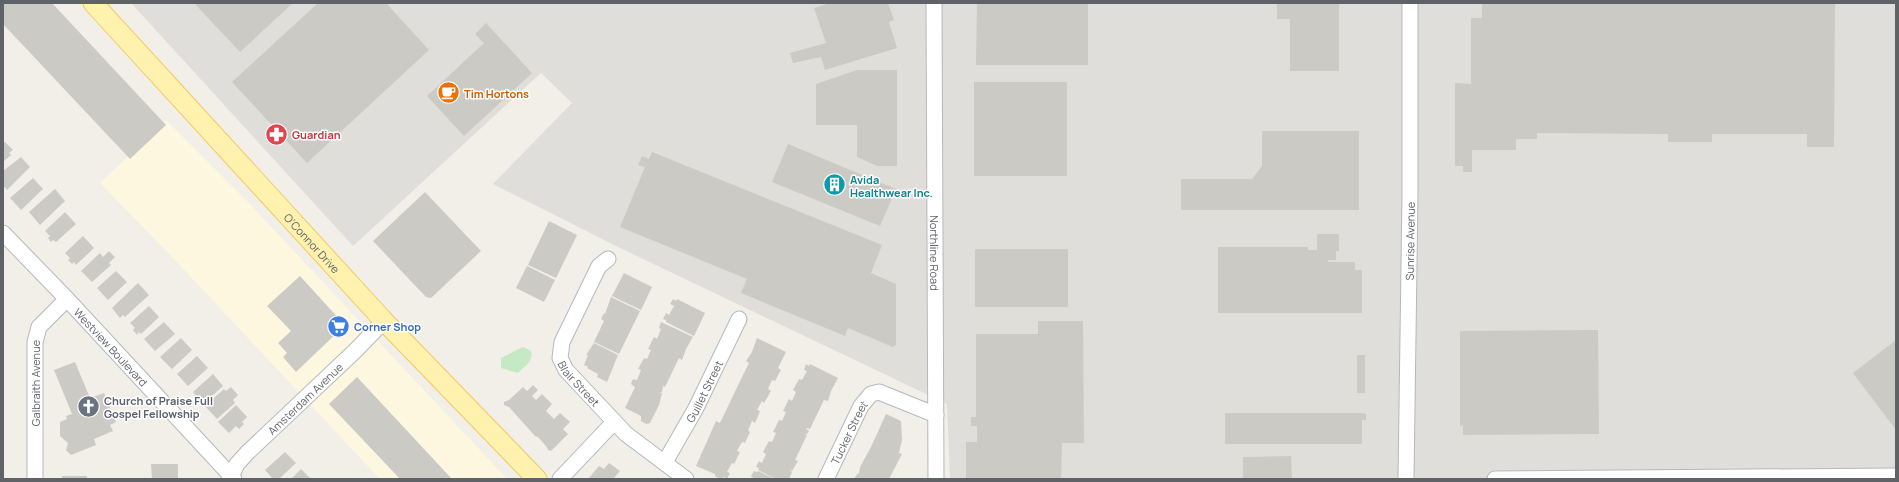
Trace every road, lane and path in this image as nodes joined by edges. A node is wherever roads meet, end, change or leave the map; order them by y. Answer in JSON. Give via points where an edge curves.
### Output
{"nodes":[{"id":1,"x":93,"y":3,"type":"edge"},
{"id":2,"x":934,"y":3,"type":"edge"},
{"id":3,"x":1410,"y":3,"type":"edge"},
{"id":4,"x":3,"y":233,"type":"edge"},
{"id":5,"x":608,"y":259,"type":"dead end"},
{"id":6,"x":67,"y":299,"type":"junction"},
{"id":7,"x":739,"y":319,"type":"dead end"},
{"id":8,"x":384,"y":321,"type":"junction"},
{"id":9,"x":936,"y":416,"type":"junction"},
{"id":10,"x":614,"y":422,"type":"junction"},
{"id":11,"x":664,"y":462,"type":"junction"},
{"id":12,"x":1896,"y":476,"type":"edge"},
{"id":13,"x":231,"y":478,"type":"edge"},
{"id":14,"x":35,"y":479,"type":"edge"},
{"id":15,"x":537,"y":479,"type":"edge"},
{"id":16,"x":560,"y":479,"type":"edge"},
{"id":17,"x":686,"y":479,"type":"edge"},
{"id":18,"x":826,"y":479,"type":"edge"},
{"id":19,"x":936,"y":479,"type":"edge"},
{"id":20,"x":1406,"y":479,"type":"edge"},
{"id":21,"x":1495,"y":479,"type":"edge"}],
"edges":[{"from":1,"to":8,"type":"main road","name":"O'Connor Drive"},
{"from":2,"to":9,"type":"street","name":"Northline Road"},
{"from":3,"to":20,"type":"street","name":"Sunrise Avenue"},
{"from":4,"to":6,"type":"street","name":"Westview Boulevard"},
{"from":5,"to":10,"type":"street","name":"Blair Street","via":[[599,266],[562,342],[560,358],[566,370]]},
{"from":6,"to":13,"type":"street","name":"Westview Boulevard"},
{"from":6,"to":14,"type":"street","name":"Galbraith Avenue","via":[[40,327],[35,342]]},
{"from":7,"to":11,"type":"street","name":"Guillet Street","via":[[692,414]]},
{"from":8,"to":13,"type":"street","name":"Amsterdam Avenue","via":[[247,453],[237,464]]},
{"from":8,"to":15,"type":"main road","name":"O'Connor Drive"},
{"from":9,"to":18,"type":"street","name":"Tucker Street","via":[[879,392],[870,394],[861,406]]},
{"from":9,"to":19,"type":"street","name":"Northline Road"},
{"from":10,"to":11,"type":"street","name":"Blair Street"},
{"from":10,"to":16,"type":"street"},
{"from":11,"to":17,"type":"street","name":"Blair Street"},
{"from":12,"to":21,"type":"street"}]}
